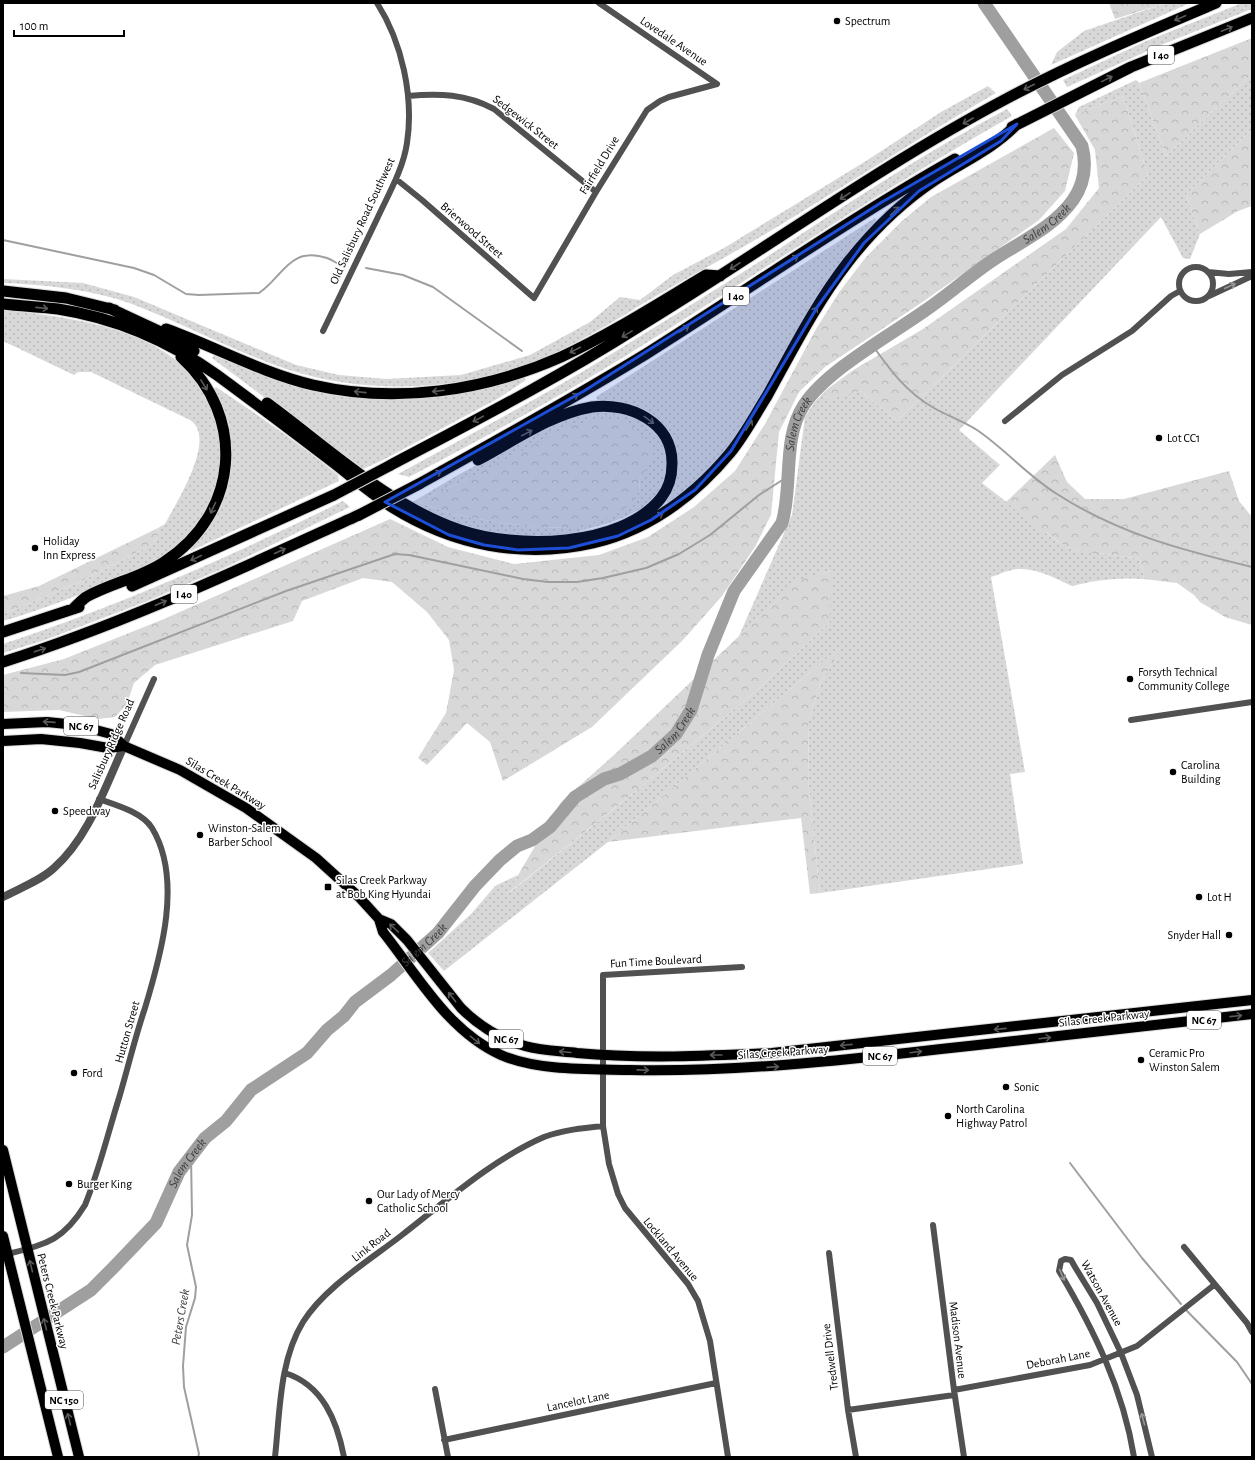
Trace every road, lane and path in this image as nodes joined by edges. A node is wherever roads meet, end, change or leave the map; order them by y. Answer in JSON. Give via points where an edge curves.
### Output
{"nodes":[{"id":1,"x":377,"y":3,"type":"edge"},
{"id":2,"x":599,"y":3,"type":"edge"},
{"id":3,"x":1216,"y":3,"type":"edge"},
{"id":4,"x":1252,"y":18,"type":"edge"},
{"id":5,"x":717,"y":84,"type":"joint"},
{"id":6,"x":408,"y":96,"type":"junction"},
{"id":7,"x":1017,"y":124,"type":"junction"},
{"id":8,"x":396,"y":179,"type":"junction"},
{"id":9,"x":596,"y":192,"type":"junction"},
{"id":10,"x":1208,"y":272,"type":"junction"},
{"id":11,"x":1252,"y":272,"type":"edge"},
{"id":12,"x":720,"y":276,"type":"junction"},
{"id":13,"x":1252,"y":276,"type":"edge"},
{"id":14,"x":3,"y":291,"type":"edge"},
{"id":15,"x":1180,"y":292,"type":"junction"},
{"id":16,"x":1209,"y":296,"type":"junction"},
{"id":17,"x":534,"y":298,"type":"joint"},
{"id":18,"x":3,"y":304,"type":"edge"},
{"id":19,"x":109,"y":308,"type":"junction"},
{"id":20,"x":323,"y":331,"type":"dead end"},
{"id":21,"x":156,"y":339,"type":"junction"},
{"id":22,"x":1005,"y":421,"type":"dead end"},
{"id":23,"x":454,"y":465,"type":"junction"},
{"id":24,"x":73,"y":609,"type":"junction"},
{"id":25,"x":3,"y":632,"type":"edge"},
{"id":26,"x":3,"y":662,"type":"edge"},
{"id":27,"x":154,"y":679,"type":"dead end"},
{"id":28,"x":1252,"y":702,"type":"edge"},
{"id":29,"x":1131,"y":720,"type":"dead end"},
{"id":30,"x":3,"y":724,"type":"edge"},
{"id":31,"x":6,"y":742,"type":"edge"},
{"id":32,"x":124,"y":746,"type":"junction"},
{"id":33,"x":99,"y":799,"type":"junction"},
{"id":34,"x":3,"y":896,"type":"edge"},
{"id":35,"x":379,"y":919,"type":"junction"},
{"id":36,"x":742,"y":967,"type":"dead end"},
{"id":37,"x":1252,"y":1000,"type":"edge"},
{"id":38,"x":1162,"y":1010,"type":"junction"},
{"id":39,"x":1252,"y":1014,"type":"edge"},
{"id":40,"x":1063,"y":1036,"type":"junction"},
{"id":41,"x":604,"y":1055,"type":"junction"},
{"id":42,"x":604,"y":1069,"type":"junction"},
{"id":43,"x":603,"y":1126,"type":"junction"},
{"id":44,"x":3,"y":1150,"type":"edge"},
{"id":45,"x":933,"y":1225,"type":"dead end"},
{"id":46,"x":3,"y":1236,"type":"edge"},
{"id":47,"x":1184,"y":1247,"type":"dead end"},
{"id":48,"x":26,"y":1249,"type":"junction"},
{"id":49,"x":829,"y":1253,"type":"dead end"},
{"id":50,"x":8,"y":1254,"type":"junction"},
{"id":51,"x":1214,"y":1285,"type":"junction"},
{"id":52,"x":1252,"y":1332,"type":"edge"},
{"id":53,"x":1121,"y":1353,"type":"junction"},
{"id":54,"x":1106,"y":1359,"type":"junction"},
{"id":55,"x":285,"y":1373,"type":"junction"},
{"id":56,"x":716,"y":1383,"type":"junction"},
{"id":57,"x":435,"y":1389,"type":"dead end"},
{"id":58,"x":954,"y":1392,"type":"junction"},
{"id":59,"x":848,"y":1410,"type":"junction"},
{"id":60,"x":444,"y":1440,"type":"junction"},
{"id":61,"x":58,"y":1457,"type":"edge"},
{"id":62,"x":79,"y":1457,"type":"edge"},
{"id":63,"x":275,"y":1457,"type":"edge"},
{"id":64,"x":344,"y":1457,"type":"edge"},
{"id":65,"x":448,"y":1457,"type":"edge"},
{"id":66,"x":728,"y":1457,"type":"edge"},
{"id":67,"x":856,"y":1457,"type":"edge"},
{"id":68,"x":964,"y":1457,"type":"edge"},
{"id":69,"x":1134,"y":1457,"type":"edge"},
{"id":70,"x":1152,"y":1457,"type":"edge"}],
"edges":[{"from":1,"to":6,"type":"street","name":"Old Salisbury Road Southwest","via":[[396,43]]},
{"from":2,"to":5,"type":"street","name":"Lovedale Avenue"},
{"from":3,"to":12,"type":"highway","number":"I 40","one_way":true,"via":[[1095,54],[1002,101],[900,160]]},
{"from":7,"to":4,"type":"highway","number":"I 40","one_way":true,"via":[[1131,67]]},
{"from":5,"to":9,"type":"street","name":"Fairfield Drive","via":[[674,95],[647,110]]},
{"from":6,"to":8,"type":"street","name":"Old Salisbury Road Southwest","via":[[407,144]]},
{"from":6,"to":9,"type":"street","name":"Sedgewick Street","via":[[442,93],[457,95],[494,108]]},
{"from":21,"to":7,"type":"highway","one_way":true,"via":[[217,375],[393,507],[432,528],[466,541],[518,550],[563,548],[603,540],[651,520],[681,501],[708,477],[742,436],[822,300],[864,243],[888,218],[919,192],[1001,141]]},
{"from":23,"to":7,"type":"highway","number":"I 40","one_way":true,"via":[[591,387],[882,202]]},
{"from":8,"to":17,"type":"street","name":"Brierwood Street"},
{"from":8,"to":20,"type":"street","name":"Old Salisbury Road Southwest"},
{"from":9,"to":17,"type":"street","name":"Fairfield Drive"},
{"from":10,"to":11,"type":"street"},
{"from":10,"to":15,"type":"street","via":[[1197,267],[1186,270],[1179,280]]},
{"from":10,"to":16,"type":"street","via":[[1213,287]]},
{"from":12,"to":19,"type":"highway","one_way":true,"via":[[706,275],[590,342],[536,367],[478,385],[416,394],[360,392],[292,379]]},
{"from":12,"to":24,"type":"highway","number":"I 40","one_way":true,"bridge":true,"via":[[635,330],[550,379],[334,495],[150,580]]},
{"from":16,"to":13,"type":"street","one_way":true},
{"from":14,"to":19,"type":"highway","via":[[66,298]]},
{"from":15,"to":16,"type":"street","via":[[1188,300],[1199,302]]},
{"from":15,"to":22,"type":"street","via":[[1171,296],[1132,331],[1062,375]]},
{"from":18,"to":21,"type":"highway","one_way":true,"via":[[57,309],[86,315],[116,323]]},
{"from":23,"to":19,"type":"highway","one_way":true,"via":[[473,462],[557,417],[583,409],[606,406],[638,412],[654,424],[668,443],[672,461],[670,480],[662,497],[641,516],[621,526],[578,538],[546,542],[480,536],[446,525],[401,503],[197,353],[165,334]]},
{"from":21,"to":24,"type":"highway","one_way":true,"via":[[180,356],[196,372],[215,403],[226,444],[223,484],[212,512],[186,546],[150,571],[86,597]]},
{"from":26,"to":23,"type":"highway","number":"I 40","one_way":true,"bridge":true,"via":[[63,643],[199,588],[360,515]]},
{"from":24,"to":25,"type":"highway","number":"I 40"},
{"from":27,"to":32,"type":"street","name":"Salisbury Ridge Road"},
{"from":28,"to":29,"type":"street"},
{"from":32,"to":30,"type":"main road","name":"Silas Creek Parkway","number":"NC 67","one_way":true,"via":[[111,734],[76,725],[47,722]]},
{"from":31,"to":32,"type":"main road","name":"Silas Creek Parkway","number":"NC 67","via":[[65,741],[108,748]]},
{"from":32,"to":33,"type":"street","name":"Salisbury Ridge Road"},
{"from":32,"to":35,"type":"main road","name":"Silas Creek Parkway","number":"NC 67","via":[[180,770],[263,820],[316,858]]},
{"from":33,"to":34,"type":"street","name":"Salisbury Ridge Road","via":[[87,826],[54,868]]},
{"from":33,"to":48,"type":"street","name":"Hutton Street","via":[[142,817],[158,839],[167,874],[162,941],[147,1003],[85,1205],[62,1234],[49,1242]]},
{"from":41,"to":35,"type":"main road","name":"Silas Creek Parkway","number":"NC 67","one_way":true,"via":[[539,1050],[495,1034],[470,1017],[407,940],[391,924]]},
{"from":35,"to":42,"type":"main road","name":"Silas Creek Parkway","number":"NC 67","one_way":true,"via":[[382,932],[446,1015],[479,1043],[503,1056],[525,1062],[558,1067]]},
{"from":36,"to":41,"type":"street","name":"Fun Time Boulevard","via":[[603,975]]},
{"from":37,"to":38,"type":"main road","name":"Silas Creek Parkway","number":"NC 67"},
{"from":38,"to":40,"type":"main road","via":[[1160,1019],[1074,1029]]},
{"from":38,"to":41,"type":"main road","name":"Silas Creek Parkway","number":"NC 67","one_way":true,"via":[[772,1053],[722,1056]]},
{"from":40,"to":39,"type":"main road","name":"Silas Creek Parkway","number":"NC 67","one_way":true},
{"from":42,"to":40,"type":"main road","name":"Silas Creek Parkway","number":"NC 67","one_way":true,"via":[[682,1071],[775,1067]]},
{"from":41,"to":42,"type":"street","name":"Lockland Avenue"},
{"from":42,"to":43,"type":"street","name":"Lockland Avenue"},
{"from":43,"to":55,"type":"street","name":"Link Road","via":[[573,1129],[544,1137],[505,1158],[356,1270],[322,1298],[303,1322]]},
{"from":43,"to":56,"type":"street","name":"Lockland Avenue","via":[[609,1164],[625,1208],[688,1284],[698,1302],[710,1341]]},
{"from":44,"to":48,"type":"main road","name":"Peters Creek Parkway","number":"NC 150"},
{"from":45,"to":58,"type":"street","name":"Madison Avenue"},
{"from":46,"to":50,"type":"main road","number":"NC 150"},
{"from":47,"to":51,"type":"street"},
{"from":48,"to":50,"type":"street","name":"Hutton Street"},
{"from":62,"to":48,"type":"main road","name":"Peters Creek Parkway","number":"NC 150","one_way":true},
{"from":49,"to":59,"type":"street","name":"Tredwell Drive"},
{"from":50,"to":61,"type":"main road","number":"NC 150"},
{"from":51,"to":52,"type":"street"},
{"from":51,"to":53,"type":"street","name":"Deborah Lane","via":[[1137,1346]]},
{"from":53,"to":54,"type":"street","name":"Deborah Lane"},
{"from":53,"to":54,"type":"street","name":"Watson Avenue","one_way":true,"via":[[1097,1303],[1075,1266],[1071,1260],[1061,1261],[1059,1271],[1088,1321]]},
{"from":70,"to":53,"type":"street","name":"Watson Avenue","one_way":true,"via":[[1137,1395]]},
{"from":54,"to":58,"type":"street","name":"Deborah Lane","via":[[1090,1365]]},
{"from":54,"to":69,"type":"street","name":"Watson Avenue","via":[[1127,1422]]},
{"from":55,"to":63,"type":"street","name":"Link Road"},
{"from":55,"to":64,"type":"street","via":[[301,1379],[319,1395],[335,1420]]},
{"from":56,"to":60,"type":"street","name":"Lancelot Lane"},
{"from":56,"to":66,"type":"street","name":"Lockland Avenue"},
{"from":57,"to":60,"type":"street"},
{"from":58,"to":59,"type":"street","name":"Deborah Lane"},
{"from":58,"to":68,"type":"street","name":"Madison Avenue"},
{"from":59,"to":67,"type":"street","name":"Tredwell Drive"},
{"from":60,"to":65,"type":"street"}]}
